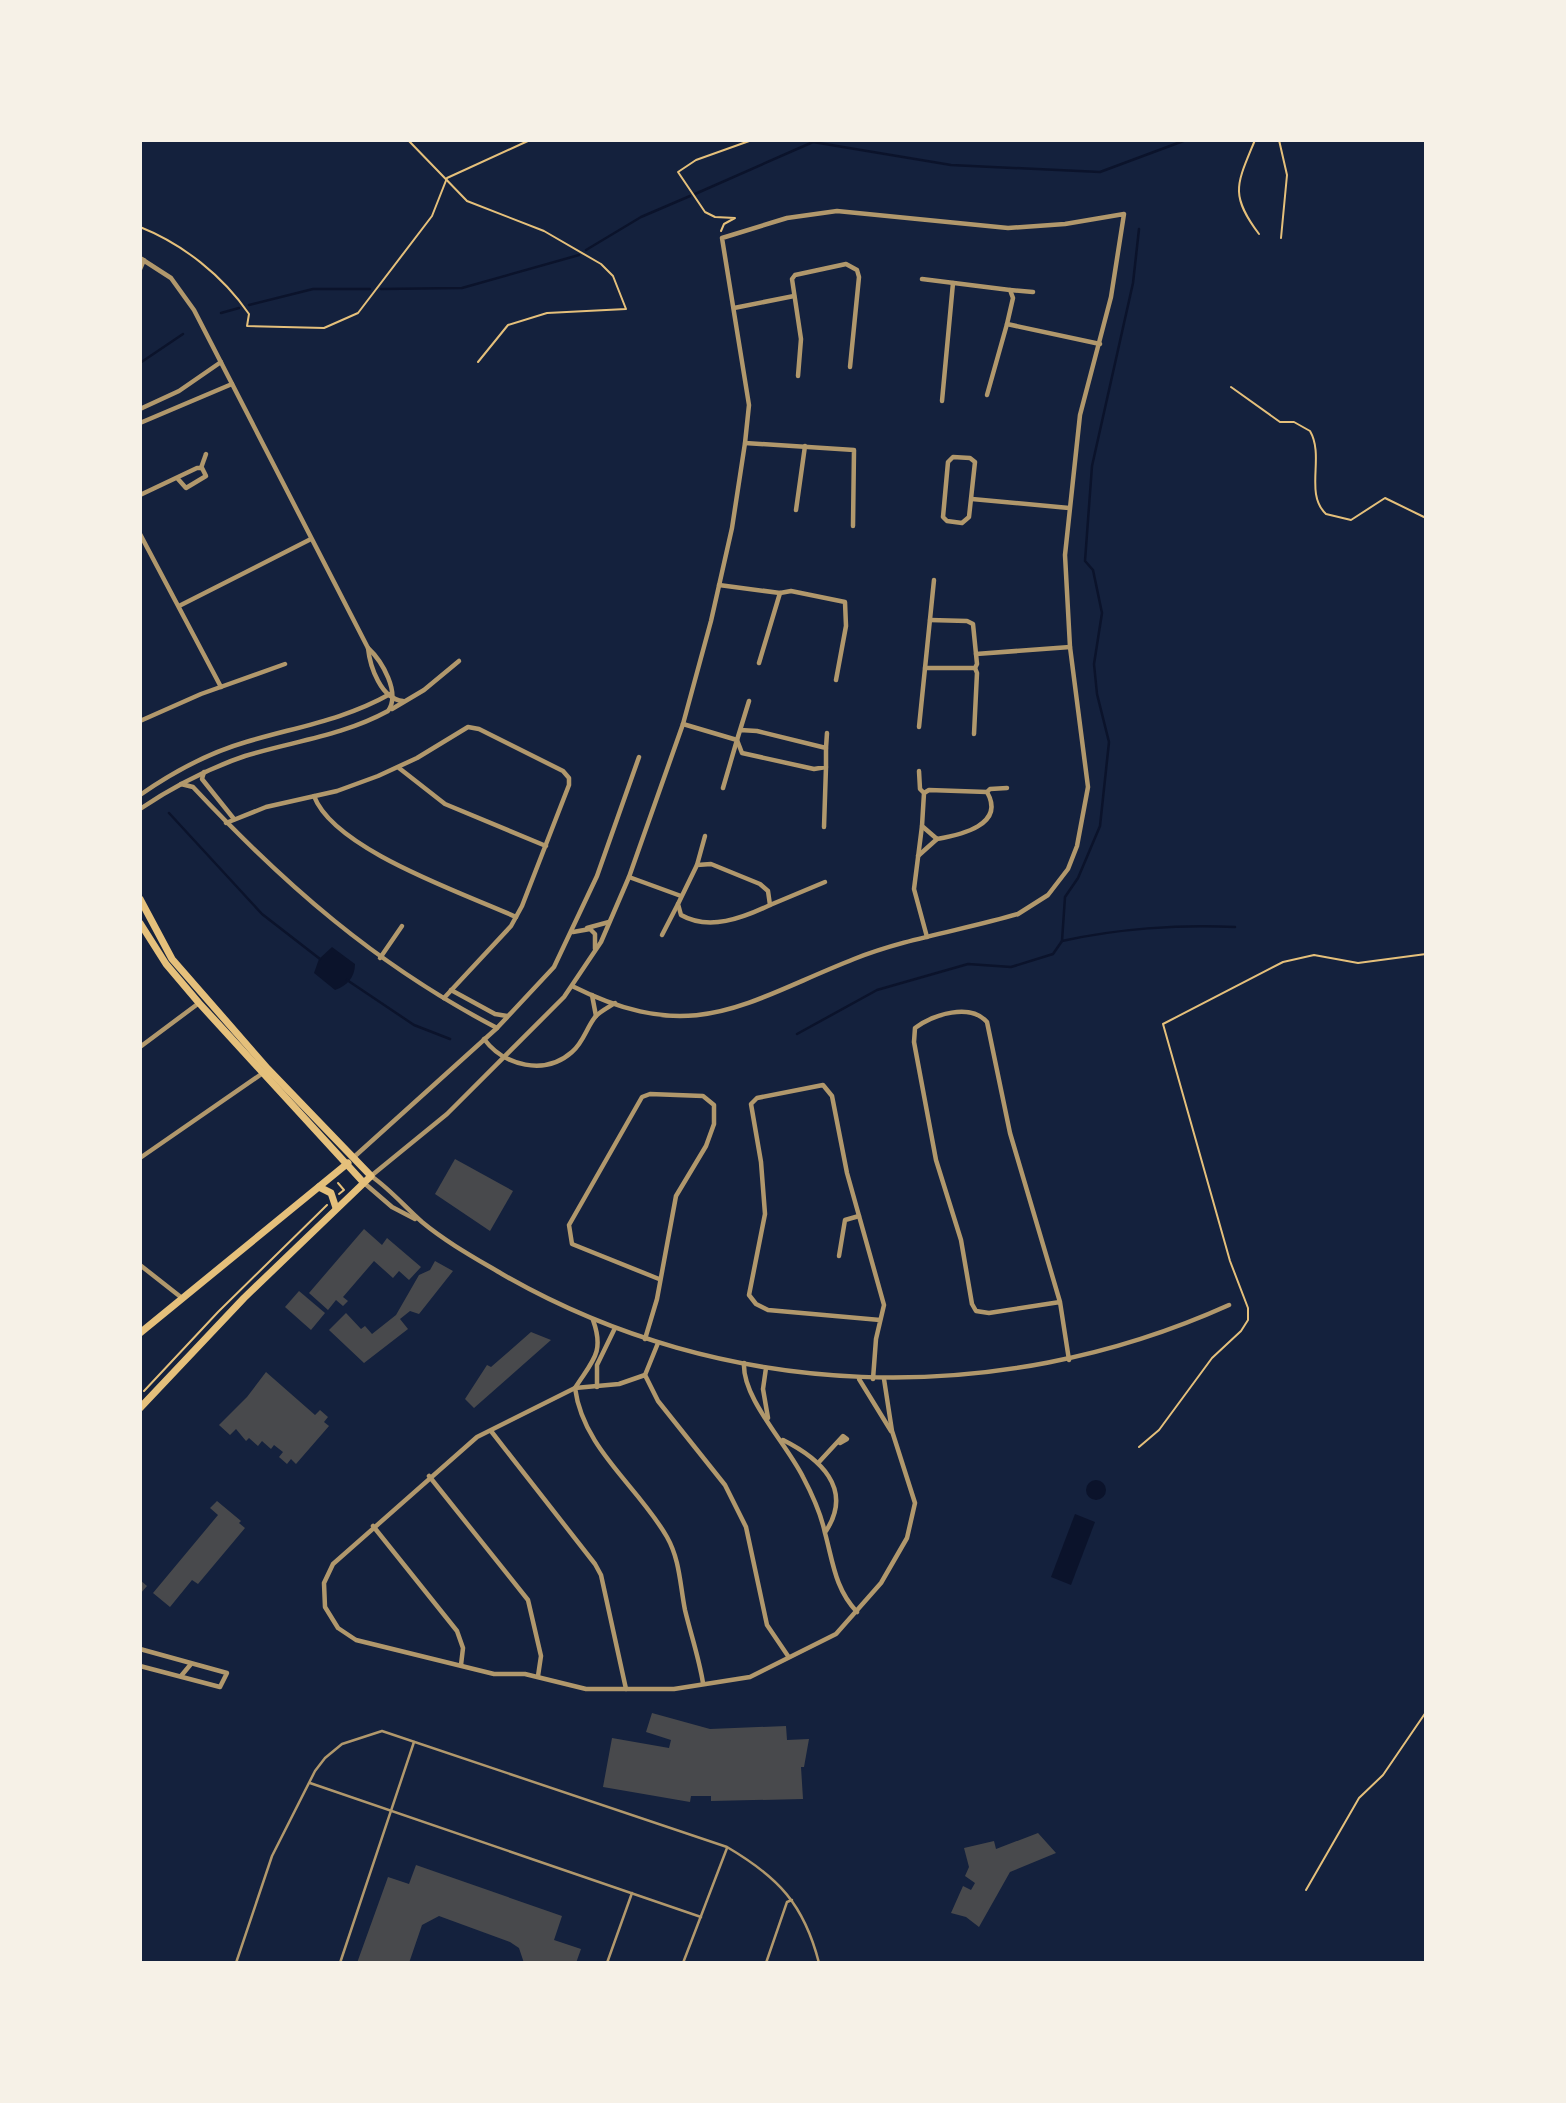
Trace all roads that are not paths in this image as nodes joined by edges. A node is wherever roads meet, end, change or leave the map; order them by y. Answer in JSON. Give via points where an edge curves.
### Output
{"nodes":[{"id":1,"x":142,"y":259,"type":"edge"},
{"id":2,"x":140,"y":269,"type":"edge"},
{"id":3,"x":922,"y":279,"type":"dead end"},
{"id":4,"x":953,"y":283,"type":"junction"},
{"id":5,"x":1010,"y":290,"type":"junction"},
{"id":6,"x":1033,"y":292,"type":"dead end"},
{"id":7,"x":794,"y":296,"type":"junction"},
{"id":8,"x":734,"y":308,"type":"junction"},
{"id":9,"x":1007,"y":324,"type":"junction"},
{"id":10,"x":1100,"y":344,"type":"junction"},
{"id":11,"x":221,"y":362,"type":"junction"},
{"id":12,"x":850,"y":367,"type":"dead end"},
{"id":13,"x":798,"y":376,"type":"dead end"},
{"id":14,"x":232,"y":384,"type":"junction"},
{"id":15,"x":987,"y":395,"type":"dead end"},
{"id":16,"x":942,"y":401,"type":"dead end"},
{"id":17,"x":140,"y":409,"type":"edge"},
{"id":18,"x":140,"y":423,"type":"edge"},
{"id":19,"x":745,"y":443,"type":"junction"},
{"id":20,"x":805,"y":446,"type":"junction"},
{"id":21,"x":206,"y":454,"type":"dead end"},
{"id":22,"x":201,"y":468,"type":"junction"},
{"id":23,"x":178,"y":479,"type":"junction"},
{"id":24,"x":140,"y":495,"type":"edge"},
{"id":25,"x":972,"y":499,"type":"junction"},
{"id":26,"x":1069,"y":508,"type":"junction"},
{"id":27,"x":796,"y":510,"type":"dead end"},
{"id":28,"x":853,"y":526,"type":"dead end"},
{"id":29,"x":140,"y":534,"type":"edge"},
{"id":30,"x":311,"y":539,"type":"junction"},
{"id":31,"x":934,"y":580,"type":"dead end"},
{"id":32,"x":719,"y":585,"type":"junction"},
{"id":33,"x":780,"y":593,"type":"junction"},
{"id":34,"x":179,"y":606,"type":"junction"},
{"id":35,"x":930,"y":620,"type":"junction"},
{"id":36,"x":1070,"y":647,"type":"junction"},
{"id":37,"x":368,"y":648,"type":"junction"},
{"id":38,"x":976,"y":654,"type":"junction"},
{"id":39,"x":459,"y":661,"type":"dead end"},
{"id":40,"x":759,"y":663,"type":"dead end"},
{"id":41,"x":285,"y":664,"type":"dead end"},
{"id":42,"x":925,"y":668,"type":"junction"},
{"id":43,"x":975,"y":668,"type":"junction"},
{"id":44,"x":836,"y":681,"type":"dead end"},
{"id":45,"x":221,"y":687,"type":"junction"},
{"id":46,"x":390,"y":694,"type":"junction"},
{"id":47,"x":407,"y":700,"type":"junction"},
{"id":48,"x":749,"y":701,"type":"dead end"},
{"id":49,"x":388,"y":711,"type":"junction"},
{"id":50,"x":140,"y":721,"type":"edge"},
{"id":51,"x":683,"y":724,"type":"junction"},
{"id":52,"x":919,"y":727,"type":"dead end"},
{"id":53,"x":740,"y":730,"type":"junction"},
{"id":54,"x":827,"y":733,"type":"dead end"},
{"id":55,"x":974,"y":734,"type":"dead end"},
{"id":56,"x":737,"y":740,"type":"junction"},
{"id":57,"x":827,"y":748,"type":"junction"},
{"id":58,"x":639,"y":757,"type":"dead end"},
{"id":59,"x":826,"y":767,"type":"junction"},
{"id":60,"x":399,"y":768,"type":"junction"},
{"id":61,"x":919,"y":771,"type":"dead end"},
{"id":62,"x":205,"y":772,"type":"junction"},
{"id":63,"x":177,"y":785,"type":"junction"},
{"id":64,"x":1007,"y":788,"type":"dead end"},
{"id":65,"x":723,"y":789,"type":"dead end"},
{"id":66,"x":987,"y":792,"type":"junction"},
{"id":67,"x":924,"y":793,"type":"junction"},
{"id":68,"x":140,"y":795,"type":"edge"},
{"id":69,"x":314,"y":796,"type":"junction"},
{"id":70,"x":140,"y":808,"type":"edge"},
{"id":71,"x":234,"y":819,"type":"junction"},
{"id":72,"x":226,"y":823,"type":"junction"},
{"id":73,"x":824,"y":827,"type":"dead end"},
{"id":74,"x":922,"y":827,"type":"junction"},
{"id":75,"x":705,"y":836,"type":"dead end"},
{"id":76,"x":937,"y":839,"type":"junction"},
{"id":77,"x":546,"y":846,"type":"junction"},
{"id":78,"x":918,"y":856,"type":"junction"},
{"id":79,"x":697,"y":865,"type":"junction"},
{"id":80,"x":629,"y":877,"type":"junction"},
{"id":81,"x":825,"y":882,"type":"dead end"},
{"id":82,"x":681,"y":896,"type":"junction"},
{"id":83,"x":140,"y":900,"type":"edge"},
{"id":84,"x":678,"y":904,"type":"junction"},
{"id":85,"x":770,"y":905,"type":"junction"},
{"id":86,"x":148,"y":917,"type":"junction"},
{"id":87,"x":516,"y":917,"type":"junction"},
{"id":88,"x":610,"y":921,"type":"junction"},
{"id":89,"x":140,"y":923,"type":"edge"},
{"id":90,"x":402,"y":926,"type":"dead end"},
{"id":91,"x":587,"y":928,"type":"junction"},
{"id":92,"x":572,"y":932,"type":"junction"},
{"id":93,"x":662,"y":935,"type":"dead end"},
{"id":94,"x":928,"y":937,"type":"junction"},
{"id":95,"x":595,"y":952,"type":"junction"},
{"id":96,"x":380,"y":958,"type":"junction"},
{"id":97,"x":572,"y":986,"type":"junction"},
{"id":98,"x":452,"y":990,"type":"junction"},
{"id":99,"x":592,"y":995,"type":"junction"},
{"id":100,"x":444,"y":998,"type":"junction"},
{"id":101,"x":199,"y":1003,"type":"junction"},
{"id":102,"x":615,"y":1003,"type":"junction"},
{"id":103,"x":508,"y":1016,"type":"junction"},
{"id":104,"x":596,"y":1016,"type":"junction"},
{"id":105,"x":496,"y":1027,"type":"junction"},
{"id":106,"x":484,"y":1039,"type":"junction"},
{"id":107,"x":140,"y":1047,"type":"edge"},
{"id":108,"x":505,"y":1058,"type":"junction"},
{"id":109,"x":265,"y":1072,"type":"junction"},
{"id":110,"x":140,"y":1158,"type":"edge"},
{"id":111,"x":353,"y":1158,"type":"junction"},
{"id":112,"x":345,"y":1165,"type":"junction"},
{"id":113,"x":371,"y":1176,"type":"junction"},
{"id":114,"x":363,"y":1182,"type":"junction"},
{"id":115,"x":323,"y":1188,"type":"junction"},
{"id":116,"x":336,"y":1208,"type":"junction"},
{"id":117,"x":859,"y":1216,"type":"junction"},
{"id":118,"x":422,"y":1222,"type":"junction"},
{"id":119,"x":839,"y":1256,"type":"dead end"},
{"id":120,"x":140,"y":1265,"type":"edge"},
{"id":121,"x":659,"y":1279,"type":"junction"},
{"id":122,"x":182,"y":1298,"type":"junction"},
{"id":123,"x":1060,"y":1302,"type":"junction"},
{"id":124,"x":1229,"y":1305,"type":"dead end"},
{"id":125,"x":592,"y":1319,"type":"junction"},
{"id":126,"x":880,"y":1320,"type":"junction"},
{"id":127,"x":615,"y":1328,"type":"junction"},
{"id":128,"x":140,"y":1333,"type":"edge"},
{"id":129,"x":645,"y":1339,"type":"junction"},
{"id":130,"x":658,"y":1342,"type":"junction"},
{"id":131,"x":1069,"y":1360,"type":"junction"},
{"id":132,"x":744,"y":1363,"type":"junction"},
{"id":133,"x":766,"y":1368,"type":"junction"},
{"id":134,"x":645,"y":1375,"type":"junction"},
{"id":135,"x":859,"y":1378,"type":"junction"},
{"id":136,"x":873,"y":1379,"type":"junction"},
{"id":137,"x":884,"y":1379,"type":"junction"},
{"id":138,"x":597,"y":1387,"type":"junction"},
{"id":139,"x":575,"y":1388,"type":"junction"},
{"id":140,"x":140,"y":1408,"type":"edge"},
{"id":141,"x":768,"y":1419,"type":"junction"},
{"id":142,"x":491,"y":1431,"type":"junction"},
{"id":143,"x":892,"y":1432,"type":"junction"},
{"id":144,"x":783,"y":1440,"type":"junction"},
{"id":145,"x":840,"y":1443,"type":"dead end"},
{"id":146,"x":819,"y":1462,"type":"junction"},
{"id":147,"x":429,"y":1476,"type":"junction"},
{"id":148,"x":373,"y":1526,"type":"junction"},
{"id":149,"x":825,"y":1532,"type":"junction"},
{"id":150,"x":857,"y":1612,"type":"junction"},
{"id":151,"x":140,"y":1649,"type":"edge"},
{"id":152,"x":788,"y":1656,"type":"junction"},
{"id":153,"x":191,"y":1664,"type":"junction"},
{"id":154,"x":140,"y":1665,"type":"edge"},
{"id":155,"x":461,"y":1665,"type":"junction"},
{"id":156,"x":181,"y":1676,"type":"junction"},
{"id":157,"x":538,"y":1676,"type":"junction"},
{"id":158,"x":703,"y":1683,"type":"junction"},
{"id":159,"x":626,"y":1689,"type":"junction"},
{"id":160,"x":414,"y":1742,"type":"junction"},
{"id":161,"x":310,"y":1783,"type":"junction"},
{"id":162,"x":392,"y":1810,"type":"junction"},
{"id":163,"x":727,"y":1847,"type":"junction"},
{"id":164,"x":632,"y":1893,"type":"junction"},
{"id":165,"x":792,"y":1900,"type":"junction"},
{"id":166,"x":701,"y":1917,"type":"junction"},
{"id":167,"x":236,"y":1963,"type":"edge"},
{"id":168,"x":340,"y":1963,"type":"edge"},
{"id":169,"x":607,"y":1963,"type":"edge"},
{"id":170,"x":683,"y":1963,"type":"edge"},
{"id":171,"x":765,"y":1963,"type":"edge"},
{"id":172,"x":819,"y":1963,"type":"edge"}],
"edges":[{"from":1,"to":2,"type":"street"},
{"from":1,"to":11,"type":"street","via":[[171,278],[185,295]]},
{"from":3,"to":4,"type":"street"},
{"from":4,"to":5,"type":"street"},
{"from":4,"to":16,"type":"street"},
{"from":5,"to":6,"type":"street"},
{"from":5,"to":9,"type":"street","via":[[1013,298]]},
{"from":7,"to":8,"type":"street"},
{"from":7,"to":12,"type":"street","via":[[791,284],[795,275],[846,264],[857,270]]},
{"from":7,"to":13,"type":"street","via":[[801,339]]},
{"from":8,"to":10,"type":"street","via":[[722,239],[770,222],[837,211],[1008,228],[1124,214]]},
{"from":8,"to":19,"type":"street","via":[[749,405]]},
{"from":9,"to":10,"type":"street"},
{"from":9,"to":15,"type":"street"},
{"from":10,"to":26,"type":"street","via":[[1080,415]]},
{"from":11,"to":14,"type":"street"},
{"from":11,"to":17,"type":"street","via":[[179,391]]},
{"from":14,"to":18,"type":"street"},
{"from":14,"to":30,"type":"street"},
{"from":19,"to":20,"type":"street"},
{"from":19,"to":32,"type":"street"},
{"from":20,"to":27,"type":"street"},
{"from":20,"to":28,"type":"street","via":[[854,450]]},
{"from":21,"to":22,"type":"street"},
{"from":22,"to":23,"type":"street"},
{"from":22,"to":23,"type":"street","via":[[204,480],[184,488]]},
{"from":23,"to":24,"type":"street"},
{"from":25,"to":25,"type":"street","via":[[975,462],[953,457],[948,463],[943,519],[966,522]]},
{"from":25,"to":26,"type":"street"},
{"from":26,"to":36,"type":"street","via":[[1065,555]]},
{"from":29,"to":34,"type":"street"},
{"from":30,"to":34,"type":"street"},
{"from":30,"to":37,"type":"street"},
{"from":31,"to":35,"type":"street"},
{"from":32,"to":33,"type":"street"},
{"from":32,"to":51,"type":"street"},
{"from":33,"to":40,"type":"street"},
{"from":33,"to":44,"type":"street","via":[[845,602],[846,626]]},
{"from":34,"to":45,"type":"street"},
{"from":35,"to":38,"type":"street","via":[[973,624]]},
{"from":35,"to":42,"type":"street"},
{"from":36,"to":38,"type":"street"},
{"from":36,"to":94,"type":"street","via":[[1088,787],[1068,869],[1032,908]]},
{"from":37,"to":46,"type":"street","via":[[370,663]]},
{"from":37,"to":46,"type":"street","via":[[390,681]]},
{"from":38,"to":43,"type":"street"},
{"from":39,"to":47,"type":"street"},
{"from":41,"to":45,"type":"street"},
{"from":42,"to":43,"type":"street"},
{"from":42,"to":52,"type":"street"},
{"from":43,"to":55,"type":"street"},
{"from":45,"to":50,"type":"street"},
{"from":46,"to":47,"type":"street","via":[[398,701]]},
{"from":46,"to":49,"type":"street"},
{"from":46,"to":68,"type":"street","via":[[337,719],[223,749]]},
{"from":47,"to":49,"type":"street"},
{"from":48,"to":53,"type":"street"},
{"from":49,"to":62,"type":"street","via":[[347,730]]},
{"from":51,"to":56,"type":"street"},
{"from":51,"to":80,"type":"street"},
{"from":53,"to":56,"type":"street"},
{"from":53,"to":57,"type":"street"},
{"from":54,"to":57,"type":"street"},
{"from":56,"to":59,"type":"street","via":[[742,754],[814,769]]},
{"from":56,"to":65,"type":"street"},
{"from":57,"to":59,"type":"street"},
{"from":58,"to":92,"type":"street"},
{"from":59,"to":73,"type":"street"},
{"from":60,"to":69,"type":"street"},
{"from":60,"to":77,"type":"street","via":[[445,804]]},
{"from":60,"to":77,"type":"street","via":[[471,726],[563,771],[569,785]]},
{"from":61,"to":67,"type":"street"},
{"from":62,"to":63,"type":"street"},
{"from":62,"to":71,"type":"street","via":[[206,786]]},
{"from":63,"to":70,"type":"street"},
{"from":63,"to":72,"type":"street","via":[[191,786]]},
{"from":64,"to":66,"type":"street"},
{"from":66,"to":67,"type":"street"},
{"from":66,"to":76,"type":"street","via":[[990,809],[984,824]]},
{"from":67,"to":74,"type":"street"},
{"from":69,"to":71,"type":"street"},
{"from":69,"to":87,"type":"street","via":[[326,815],[380,856]]},
{"from":71,"to":72,"type":"street"},
{"from":72,"to":96,"type":"street","via":[[289,885]]},
{"from":74,"to":76,"type":"street"},
{"from":74,"to":78,"type":"street"},
{"from":75,"to":79,"type":"street"},
{"from":76,"to":78,"type":"street"},
{"from":77,"to":87,"type":"street"},
{"from":78,"to":94,"type":"street","via":[[914,889]]},
{"from":79,"to":82,"type":"street"},
{"from":79,"to":85,"type":"street","via":[[711,864],[760,884],[768,891]]},
{"from":80,"to":82,"type":"street"},
{"from":80,"to":88,"type":"street"},
{"from":81,"to":85,"type":"street"},
{"from":82,"to":84,"type":"street"},
{"from":83,"to":86,"type":"main road"},
{"from":84,"to":85,"type":"street","via":[[681,915],[694,922],[721,922]]},
{"from":84,"to":93,"type":"street"},
{"from":86,"to":89,"type":"street"},
{"from":86,"to":109,"type":"main road","via":[[172,959]]},
{"from":87,"to":98,"type":"street"},
{"from":88,"to":91,"type":"street"},
{"from":88,"to":95,"type":"street"},
{"from":89,"to":101,"type":"main road"},
{"from":90,"to":96,"type":"street"},
{"from":91,"to":92,"type":"street"},
{"from":91,"to":95,"type":"street","via":[[594,934]]},
{"from":92,"to":103,"type":"street","via":[[554,968]]},
{"from":94,"to":102,"type":"street","via":[[853,959],[727,1012],[678,1016]]},
{"from":95,"to":97,"type":"street"},
{"from":96,"to":100,"type":"street"},
{"from":97,"to":99,"type":"street"},
{"from":97,"to":108,"type":"street"},
{"from":98,"to":100,"type":"street"},
{"from":98,"to":103,"type":"street","via":[[495,1014]]},
{"from":99,"to":102,"type":"street"},
{"from":99,"to":104,"type":"street"},
{"from":100,"to":105,"type":"street"},
{"from":101,"to":107,"type":"street"},
{"from":101,"to":109,"type":"main road"},
{"from":102,"to":104,"type":"street"},
{"from":103,"to":105,"type":"street"},
{"from":104,"to":108,"type":"street","via":[[566,1058],[537,1066]]},
{"from":105,"to":106,"type":"street"},
{"from":106,"to":108,"type":"street"},
{"from":106,"to":111,"type":"street"},
{"from":108,"to":113,"type":"street","via":[[447,1114]]},
{"from":109,"to":110,"type":"street"},
{"from":109,"to":111,"type":"main road"},
{"from":109,"to":112,"type":"main road"},
{"from":111,"to":112,"type":"main road"},
{"from":111,"to":113,"type":"main road"},
{"from":112,"to":114,"type":"main road"},
{"from":112,"to":115,"type":"main road"},
{"from":113,"to":114,"type":"main road"},
{"from":113,"to":118,"type":"street"},
{"from":114,"to":116,"type":"main road"},
{"from":114,"to":118,"type":"street","via":[[392,1207]]},
{"from":115,"to":116,"type":"main road","via":[[335,1199]]},
{"from":115,"to":122,"type":"main road"},
{"from":116,"to":140,"type":"main road"},
{"from":117,"to":119,"type":"street","via":[[845,1220]]},
{"from":117,"to":126,"type":"street","via":[[884,1305]]},
{"from":117,"to":126,"type":"street","via":[[828,1088],[813,1086],[757,1098],[751,1104],[765,1214],[749,1295],[768,1310]]},
{"from":118,"to":125,"type":"street","via":[[502,1274]]},
{"from":120,"to":122,"type":"street"},
{"from":121,"to":121,"type":"street","via":[[572,1244],[569,1225],[642,1097],[704,1096],[714,1105],[714,1124],[676,1196]]},
{"from":121,"to":129,"type":"street"},
{"from":122,"to":128,"type":"main road"},
{"from":123,"to":123,"type":"street","via":[[1010,1133],[987,1022],[969,1011],[925,1020],[915,1028],[914,1042],[936,1160],[961,1240],[972,1304],[976,1311],[989,1313]]},
{"from":123,"to":131,"type":"street"},
{"from":124,"to":131,"type":"street","via":[[1149,1338]]},
{"from":125,"to":127,"type":"street"},
{"from":125,"to":139,"type":"street","via":[[599,1336],[596,1356]]},
{"from":126,"to":136,"type":"street"},
{"from":127,"to":129,"type":"street"},
{"from":127,"to":138,"type":"street","via":[[597,1365]]},
{"from":129,"to":130,"type":"street"},
{"from":130,"to":132,"type":"street"},
{"from":130,"to":134,"type":"street"},
{"from":131,"to":137,"type":"street","via":[[984,1374]]},
{"from":132,"to":133,"type":"street"},
{"from":132,"to":141,"type":"street","via":[[750,1395]]},
{"from":133,"to":135,"type":"street"},
{"from":133,"to":141,"type":"street","via":[[763,1389]]},
{"from":134,"to":138,"type":"street"},
{"from":134,"to":152,"type":"street","via":[[658,1401],[724,1485],[746,1527],[767,1625]]},
{"from":135,"to":136,"type":"street"},
{"from":135,"to":143,"type":"street"},
{"from":136,"to":137,"type":"street"},
{"from":137,"to":143,"type":"street"},
{"from":138,"to":139,"type":"street"},
{"from":139,"to":142,"type":"street"},
{"from":139,"to":158,"type":"street","via":[[581,1417],[593,1441],[646,1504],[669,1540]]},
{"from":141,"to":144,"type":"street"},
{"from":142,"to":147,"type":"street","via":[[467,1444]]},
{"from":142,"to":159,"type":"street","via":[[601,1575]]},
{"from":143,"to":150,"type":"street","via":[[913,1494],[914,1513],[898,1557]]},
{"from":144,"to":146,"type":"street"},
{"from":144,"to":149,"type":"street"},
{"from":145,"to":146,"type":"street"},
{"from":146,"to":149,"type":"street","via":[[831,1480],[835,1499]]},
{"from":147,"to":148,"type":"street"},
{"from":147,"to":157,"type":"street","via":[[528,1600],[541,1656]]},
{"from":148,"to":155,"type":"street","via":[[457,1631],[463,1648]]},
{"from":148,"to":155,"type":"street","via":[[338,1557],[326,1575],[323,1599],[332,1620],[356,1640]]},
{"from":149,"to":150,"type":"street","via":[[840,1587]]},
{"from":150,"to":152,"type":"street","via":[[827,1640]]},
{"from":151,"to":153,"type":"street"},
{"from":152,"to":158,"type":"street","via":[[750,1677]]},
{"from":153,"to":156,"type":"street"},
{"from":153,"to":156,"type":"street","via":[[227,1673],[220,1687]]},
{"from":154,"to":156,"type":"street"},
{"from":155,"to":157,"type":"street","via":[[494,1674]]},
{"from":157,"to":159,"type":"street","via":[[586,1689]]},
{"from":158,"to":159,"type":"street","via":[[674,1689]]},
{"from":160,"to":161,"type":"lane","via":[[382,1731],[342,1744],[325,1758]]},
{"from":160,"to":162,"type":"lane"},
{"from":160,"to":163,"type":"lane"},
{"from":161,"to":162,"type":"lane"},
{"from":161,"to":167,"type":"lane","via":[[272,1856]]},
{"from":162,"to":164,"type":"lane"},
{"from":162,"to":168,"type":"lane"},
{"from":163,"to":165,"type":"lane","via":[[776,1879]]},
{"from":163,"to":166,"type":"lane"},
{"from":164,"to":166,"type":"lane"},
{"from":164,"to":169,"type":"lane"},
{"from":165,"to":171,"type":"lane","via":[[787,1902]]},
{"from":165,"to":172,"type":"lane"},
{"from":166,"to":170,"type":"lane"}]}
